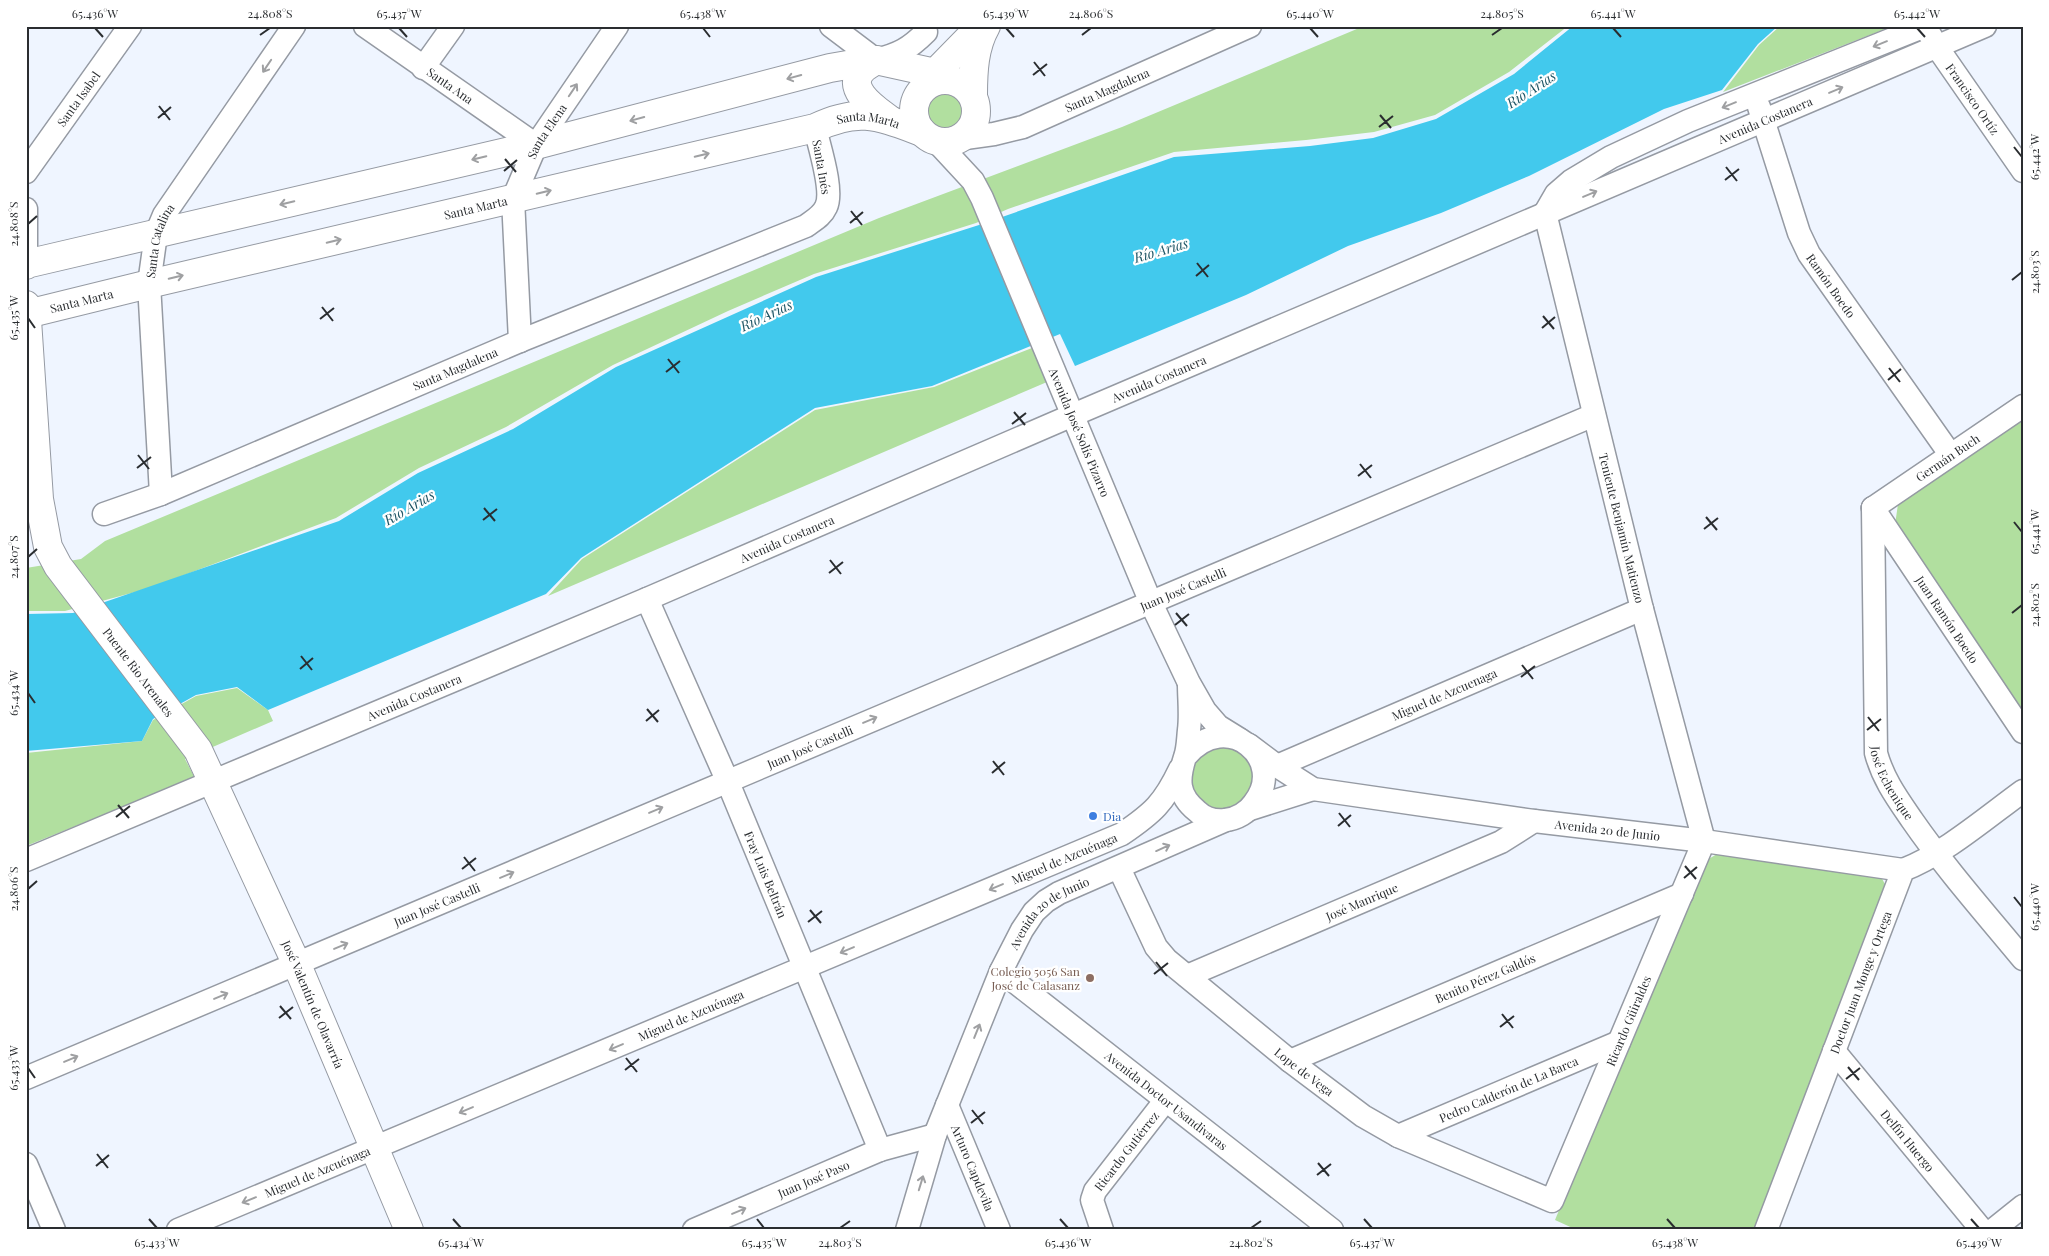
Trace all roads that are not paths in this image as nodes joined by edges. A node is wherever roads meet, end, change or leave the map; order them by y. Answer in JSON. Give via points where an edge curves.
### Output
{"nodes":[{"id":1,"x":130,"y":26,"type":"edge"},
{"id":2,"x":294,"y":26,"type":"edge"},
{"id":3,"x":365,"y":26,"type":"edge"},
{"id":4,"x":452,"y":26,"type":"edge"},
{"id":5,"x":617,"y":26,"type":"edge"},
{"id":6,"x":831,"y":26,"type":"edge"},
{"id":7,"x":981,"y":26,"type":"edge"},
{"id":8,"x":986,"y":26,"type":"edge"},
{"id":9,"x":1250,"y":26,"type":"edge"},
{"id":10,"x":1926,"y":26,"type":"edge"},
{"id":11,"x":1985,"y":26,"type":"edge"},
{"id":12,"x":928,"y":29,"type":"edge"},
{"id":13,"x":1937,"y":47,"type":"junction"},
{"id":14,"x":876,"y":60,"type":"junction"},
{"id":15,"x":423,"y":68,"type":"junction"},
{"id":16,"x":830,"y":68,"type":"junction"},
{"id":17,"x":932,"y":77,"type":"junction"},
{"id":18,"x":1756,"y":94,"type":"junction"},
{"id":19,"x":890,"y":120,"type":"junction"},
{"id":20,"x":1763,"y":122,"type":"junction"},
{"id":21,"x":825,"y":123,"type":"junction"},
{"id":22,"x":956,"y":127,"type":"junction"},
{"id":23,"x":536,"y":145,"type":"junction"},
{"id":24,"x":2023,"y":171,"type":"edge"},
{"id":25,"x":26,"y":172,"type":"edge"},
{"id":26,"x":978,"y":189,"type":"junction"},
{"id":27,"x":513,"y":199,"type":"junction"},
{"id":28,"x":26,"y":209,"type":"edge"},
{"id":29,"x":1545,"y":213,"type":"junction"},
{"id":30,"x":806,"y":226,"type":"joint"},
{"id":31,"x":156,"y":234,"type":"junction"},
{"id":32,"x":26,"y":265,"type":"edge"},
{"id":33,"x":149,"y":284,"type":"junction"},
{"id":34,"x":26,"y":305,"type":"edge"},
{"id":35,"x":27,"y":314,"type":"edge"},
{"id":36,"x":520,"y":341,"type":"junction"},
{"id":37,"x":2023,"y":406,"type":"edge"},
{"id":38,"x":1073,"y":414,"type":"junction"},
{"id":39,"x":1594,"y":415,"type":"junction"},
{"id":40,"x":1950,"y":454,"type":"junction"},
{"id":41,"x":161,"y":494,"type":"junction"},
{"id":42,"x":1873,"y":508,"type":"junction"},
{"id":43,"x":104,"y":514,"type":"dead end"},
{"id":44,"x":647,"y":599,"type":"junction"},
{"id":45,"x":1151,"y":603,"type":"junction"},
{"id":46,"x":1642,"y":609,"type":"junction"},
{"id":47,"x":1189,"y":683,"type":"junction"},
{"id":48,"x":2023,"y":732,"type":"edge"},
{"id":49,"x":1244,"y":742,"type":"junction"},
{"id":50,"x":1183,"y":762,"type":"junction"},
{"id":51,"x":1276,"y":766,"type":"junction"},
{"id":52,"x":727,"y":780,"type":"junction"},
{"id":53,"x":213,"y":781,"type":"junction"},
{"id":54,"x":1313,"y":789,"type":"junction"},
{"id":55,"x":2023,"y":792,"type":"edge"},
{"id":56,"x":1250,"y":809,"type":"junction"},
{"id":57,"x":1226,"y":820,"type":"junction"},
{"id":58,"x":1534,"y":821,"type":"junction"},
{"id":59,"x":1704,"y":841,"type":"junction"},
{"id":60,"x":1935,"y":854,"type":"junction"},
{"id":61,"x":26,"y":860,"type":"edge"},
{"id":62,"x":1118,"y":868,"type":"junction"},
{"id":63,"x":1903,"y":870,"type":"junction"},
{"id":64,"x":1682,"y":894,"type":"junction"},
{"id":65,"x":2023,"y":959,"type":"edge"},
{"id":66,"x":297,"y":965,"type":"junction"},
{"id":67,"x":804,"y":968,"type":"junction"},
{"id":68,"x":1001,"y":971,"type":"junction"},
{"id":69,"x":1187,"y":976,"type":"junction"},
{"id":70,"x":1619,"y":1042,"type":"junction"},
{"id":71,"x":1834,"y":1051,"type":"junction"},
{"id":72,"x":1290,"y":1061,"type":"junction"},
{"id":73,"x":26,"y":1078,"type":"edge"},
{"id":74,"x":1166,"y":1101,"type":"junction"},
{"id":75,"x":947,"y":1105,"type":"junction"},
{"id":76,"x":935,"y":1135,"type":"junction"},
{"id":77,"x":1398,"y":1136,"type":"junction"},
{"id":78,"x":375,"y":1148,"type":"junction"},
{"id":79,"x":880,"y":1150,"type":"junction"},
{"id":80,"x":26,"y":1164,"type":"edge"},
{"id":81,"x":1552,"y":1201,"type":"joint"},
{"id":82,"x":2023,"y":1206,"type":"edge"},
{"id":83,"x":54,"y":1230,"type":"edge"},
{"id":84,"x":178,"y":1230,"type":"edge"},
{"id":85,"x":409,"y":1230,"type":"edge"},
{"id":86,"x":694,"y":1230,"type":"edge"},
{"id":87,"x":907,"y":1230,"type":"edge"},
{"id":88,"x":998,"y":1230,"type":"edge"},
{"id":89,"x":1102,"y":1230,"type":"edge"},
{"id":90,"x":1332,"y":1230,"type":"edge"},
{"id":91,"x":1766,"y":1230,"type":"edge"},
{"id":92,"x":1982,"y":1230,"type":"edge"},
{"id":93,"x":1993,"y":1230,"type":"edge"}],
"edges":[{"from":1,"to":25,"type":"street","name":"Santa Isabel"},
{"from":2,"to":31,"type":"street","name":"Santa Catalina","one_way":true,"via":[[164,216]]},
{"from":3,"to":15,"type":"street","name":"Santa Ana"},
{"from":4,"to":15,"type":"street"},
{"from":23,"to":5,"type":"street","name":"Santa Elena","one_way":true},
{"from":6,"to":14,"type":"street"},
{"from":7,"to":17,"type":"main road"},
{"from":8,"to":22,"type":"main road","name":"Avenida José Solís Pizarro"},
{"from":9,"to":22,"type":"street","name":"Santa Magdalena","via":[[1023,127],[994,134]]},
{"from":10,"to":13,"type":"street","name":"Francisco Ortíz"},
{"from":10,"to":18,"type":"street","one_way":true},
{"from":11,"to":13,"type":"street","name":"Avenida Costanera"},
{"from":12,"to":14,"type":"street","via":[[912,46]]},
{"from":12,"to":17,"type":"street","via":[[914,62]]},
{"from":20,"to":13,"type":"street","name":"Avenida Costanera","one_way":true},
{"from":13,"to":24,"type":"street","name":"Francisco Ortíz"},
{"from":14,"to":16,"type":"main road"},
{"from":14,"to":17,"type":"main road"},
{"from":14,"to":19,"type":"main road","via":[[862,70],[857,83],[860,94],[869,105]]},
{"from":15,"to":23,"type":"street","name":"Santa Ana"},
{"from":16,"to":21,"type":"main road","via":[[844,82],[846,93],[842,107]]},
{"from":16,"to":23,"type":"main road","one_way":true},
{"from":17,"to":22,"type":"main road","via":[[963,84]]},
{"from":17,"to":22,"type":"main road","via":[[918,95],[914,107],[916,120]]},
{"from":18,"to":20,"type":"street","name":"Ramón Boedo"},
{"from":18,"to":29,"type":"street","one_way":true,"via":[[1688,121],[1611,158],[1571,181],[1556,194]]},
{"from":19,"to":21,"type":"main road","name":"Santa Marta","via":[[855,114]]},
{"from":19,"to":22,"type":"main road","name":"Santa Marta"},
{"from":29,"to":20,"type":"street","name":"Avenida Costanera","one_way":true},
{"from":20,"to":40,"type":"street","name":"Ramón Boedo","via":[[1799,233],[1809,254]]},
{"from":27,"to":21,"type":"main road","name":"Santa Marta","one_way":true},
{"from":21,"to":30,"type":"street","name":"Santa Inés","via":[[827,206]]},
{"from":22,"to":26,"type":"street","name":"Avenida José Solís Pizarro"},
{"from":22,"to":26,"type":"street","name":"Avenida José Solís Pizarro","via":[[970,152]]},
{"from":23,"to":27,"type":"street","name":"Santa Elena"},
{"from":23,"to":31,"type":"main road","one_way":true},
{"from":26,"to":38,"type":"street","name":"Avenida José Solís Pizarro"},
{"from":33,"to":27,"type":"main road","name":"Santa Marta","one_way":true},
{"from":27,"to":36,"type":"street","name":"Santa Elena"},
{"from":28,"to":32,"type":"street"},
{"from":29,"to":38,"type":"street","name":"Avenida Costanera"},
{"from":29,"to":39,"type":"street","name":"Teniente Benjamín Matienzo"},
{"from":30,"to":36,"type":"street","name":"Santa Magdalena"},
{"from":31,"to":32,"type":"main road"},
{"from":31,"to":33,"type":"street","name":"Santa Catalina"},
{"from":33,"to":35,"type":"main road","name":"Santa Marta"},
{"from":33,"to":41,"type":"street","name":"Santa Catalina"},
{"from":34,"to":35,"type":"main road","name":"Puente Rio Arenales"},
{"from":35,"to":53,"type":"main road","name":"Puente Rio Arenales","via":[[40,507],[48,547],[58,566],[198,750]]},
{"from":36,"to":41,"type":"street","name":"Santa Magdalena"},
{"from":37,"to":40,"type":"street","name":"Germán Buch"},
{"from":38,"to":44,"type":"street","name":"Avenida Costanera"},
{"from":38,"to":45,"type":"street","name":"Avenida José Solís Pizarro"},
{"from":39,"to":45,"type":"street","name":"Juan José Castelli"},
{"from":39,"to":46,"type":"street","name":"Teniente Benjamín Matienzo"},
{"from":40,"to":42,"type":"street","name":"Germán Buch"},
{"from":41,"to":43,"type":"street","name":"Santa Magdalena"},
{"from":42,"to":48,"type":"street","name":"Juan Ramón Boedo"},
{"from":42,"to":60,"type":"street","name":"José Echenique","via":[[1876,753],[1887,784]]},
{"from":44,"to":52,"type":"street","name":"Fray Luis Beltrán"},
{"from":44,"to":53,"type":"street","name":"Avenida Costanera"},
{"from":45,"to":47,"type":"street","name":"Avenida José Solís Pizarro"},
{"from":52,"to":45,"type":"street","name":"Juan José Castelli","one_way":true},
{"from":46,"to":51,"type":"street","name":"Miguel de Azcuenaga"},
{"from":46,"to":59,"type":"street","name":"Teniente Benjamín Matienzo"},
{"from":47,"to":49,"type":"street","name":"Avenida José Solís Pizarro","via":[[1218,726]]},
{"from":47,"to":50,"type":"street","name":"Avenida José Solís Pizarro","via":[[1189,727]]},
{"from":49,"to":50,"type":"street","via":[[1228,736],[1204,739],[1194,746]]},
{"from":49,"to":51,"type":"street","name":"Avenida 20 de Junio"},
{"from":49,"to":56,"type":"street","via":[[1258,756],[1264,769],[1264,784]]},
{"from":50,"to":57,"type":"street","via":[[1180,782],[1190,806],[1207,817]]},
{"from":50,"to":67,"type":"street","name":"Miguel de Azcuénaga","one_way":true,"via":[[1161,803],[1147,818],[1122,834]]},
{"from":51,"to":54,"type":"street","name":"Avenida 20 de Junio"},
{"from":66,"to":52,"type":"street","name":"Juan José Castelli","one_way":true},
{"from":52,"to":67,"type":"street","name":"Fray Luis Beltrán"},
{"from":53,"to":61,"type":"street","name":"Avenida Costanera"},
{"from":53,"to":66,"type":"main road","name":"José Valentín de Olavarría"},
{"from":54,"to":56,"type":"street","name":"Avenida 20 de Junio"},
{"from":54,"to":58,"type":"street","name":"Avenida 20 de Junio"},
{"from":55,"to":60,"type":"street"},
{"from":56,"to":57,"type":"street"},
{"from":62,"to":57,"type":"street","name":"Avenida 20 de Junio","one_way":true},
{"from":58,"to":59,"type":"street","name":"Avenida 20 de Junio"},
{"from":58,"to":69,"type":"street","name":"José Manrique","via":[[1501,842]]},
{"from":59,"to":63,"type":"street","name":"Avenida 20 de Junio"},
{"from":59,"to":64,"type":"street","name":"Ricardo Güiraldes"},
{"from":60,"to":63,"type":"street"},
{"from":60,"to":65,"type":"street","name":"José Echenique"},
{"from":62,"to":68,"type":"street","name":"Avenida 20 de Junio","via":[[1046,901],[1022,930]]},
{"from":62,"to":69,"type":"street","name":"Lope de Vega","via":[[1156,947]]},
{"from":63,"to":71,"type":"street","name":"Doctor Juan Monge y Ortega"},
{"from":64,"to":70,"type":"street","name":"Ricardo Güiraldes"},
{"from":64,"to":72,"type":"street","name":"Benito Pérez Galdós"},
{"from":73,"to":66,"type":"street","name":"Juan José Castelli","one_way":true},
{"from":66,"to":78,"type":"main road","name":"José Valentín de Olavarría"},
{"from":67,"to":78,"type":"street","name":"Miguel de Azcuénaga","one_way":true},
{"from":67,"to":79,"type":"street","name":"Fray Luis Beltrán"},
{"from":68,"to":74,"type":"street","name":"Avenida Doctor Usandivaras"},
{"from":75,"to":68,"type":"street","name":"Avenida 20 de Junio","one_way":true},
{"from":69,"to":72,"type":"street","name":"Lope de Vega"},
{"from":70,"to":77,"type":"street","name":"Pedro Calderón de La Barca"},
{"from":70,"to":81,"type":"street","name":"Ricardo Güiraldes"},
{"from":71,"to":91,"type":"street","name":"Doctor Juan Monge y Ortega"},
{"from":71,"to":92,"type":"street","name":"Delfín Huergo"},
{"from":72,"to":77,"type":"street","name":"Lope de Vega","via":[[1363,1116]]},
{"from":74,"to":89,"type":"street","name":"Ricardo Gutiérrez","via":[[1095,1191],[1092,1200]]},
{"from":74,"to":90,"type":"street","name":"Avenida Doctor Usandivaras"},
{"from":75,"to":76,"type":"street","name":"Avenida 20 de Junio"},
{"from":75,"to":88,"type":"street","name":"Arturo Capdevila"},
{"from":76,"to":79,"type":"street","name":"Juan José Paso"},
{"from":87,"to":76,"type":"street","name":"Avenida 20 de Junio","one_way":true},
{"from":77,"to":81,"type":"street","name":"Lope de Vega"},
{"from":78,"to":84,"type":"street","name":"Miguel de Azcuénaga","one_way":true},
{"from":78,"to":85,"type":"main road","name":"José Valentín de Olavarría"},
{"from":86,"to":79,"type":"street","name":"Juan José Paso","one_way":true},
{"from":80,"to":83,"type":"street"},
{"from":82,"to":93,"type":"street"}]}
